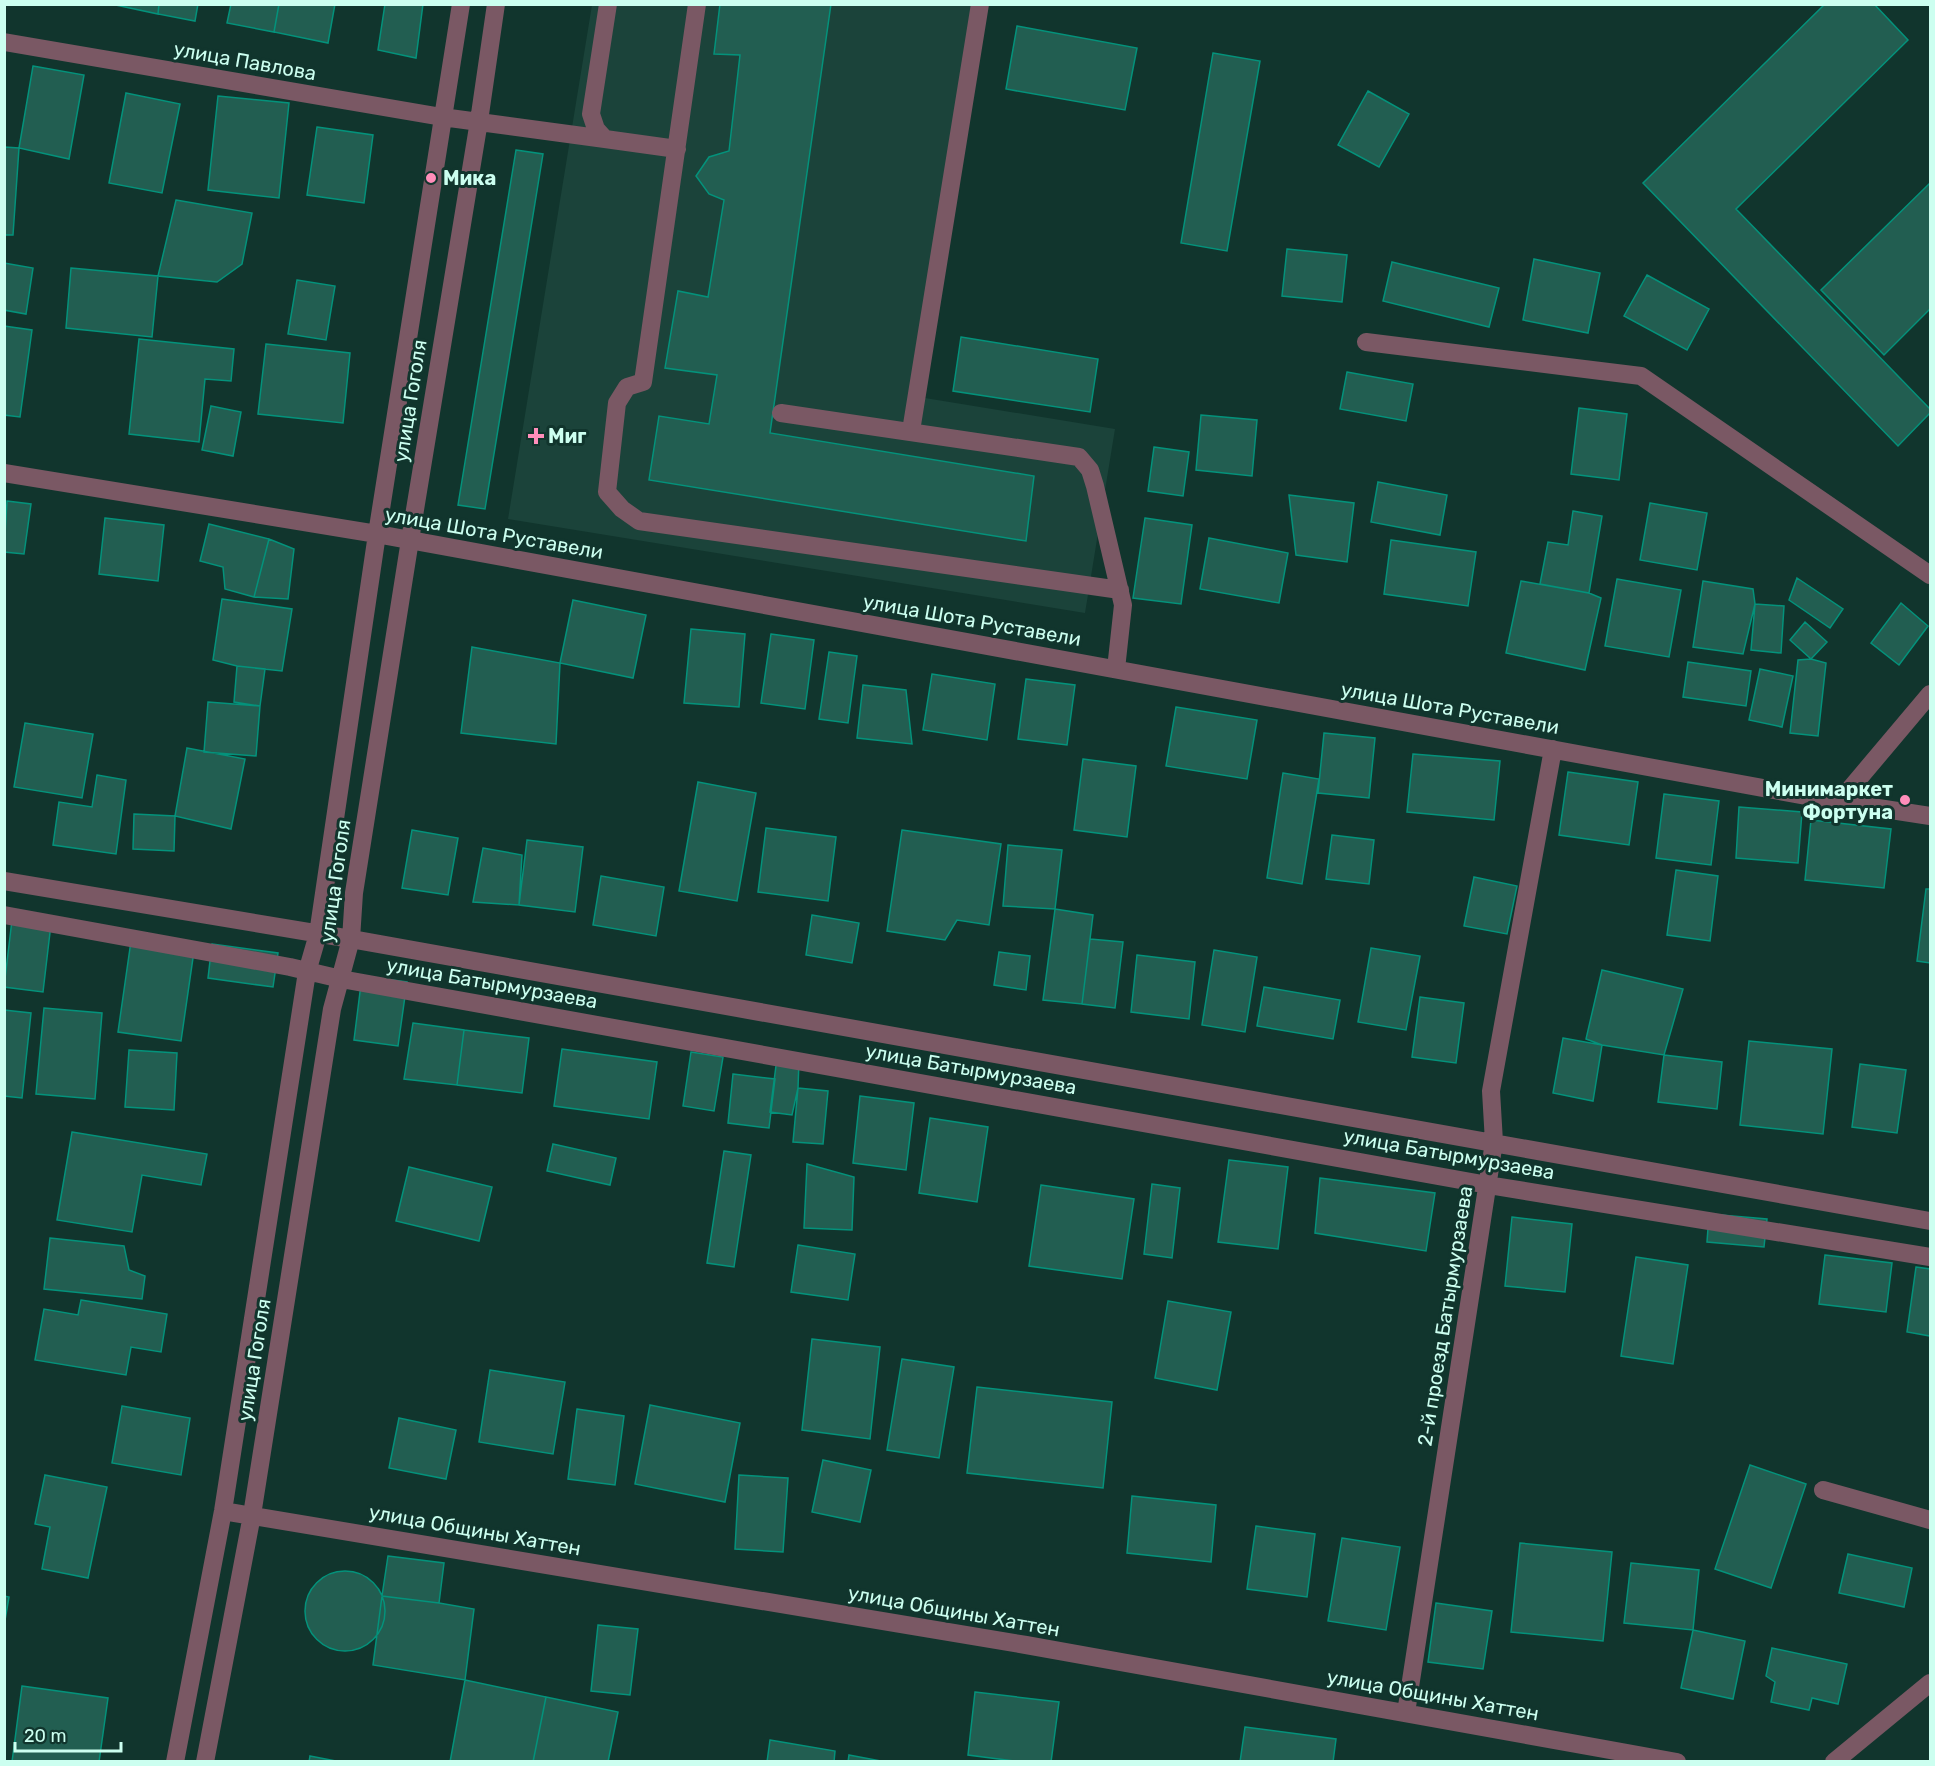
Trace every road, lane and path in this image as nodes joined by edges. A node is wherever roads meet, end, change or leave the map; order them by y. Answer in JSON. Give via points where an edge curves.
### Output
{"nodes":[{"id":1,"x":461,"y":4,"type":"edge"},
{"id":2,"x":496,"y":4,"type":"edge"},
{"id":3,"x":608,"y":4,"type":"edge"},
{"id":4,"x":697,"y":4,"type":"edge"},
{"id":5,"x":980,"y":4,"type":"edge"},
{"id":6,"x":4,"y":42,"type":"edge"},
{"id":7,"x":442,"y":117,"type":"junction"},
{"id":8,"x":479,"y":121,"type":"junction"},
{"id":9,"x":605,"y":139,"type":"junction"},
{"id":10,"x":677,"y":149,"type":"junction"},
{"id":11,"x":1366,"y":342,"type":"dead end"},
{"id":12,"x":781,"y":413,"type":"dead end"},
{"id":13,"x":911,"y":431,"type":"junction"},
{"id":14,"x":4,"y":473,"type":"edge"},
{"id":15,"x":377,"y":534,"type":"junction"},
{"id":16,"x":410,"y":540,"type":"junction"},
{"id":17,"x":1930,"y":575,"type":"edge"},
{"id":18,"x":1120,"y":590,"type":"junction"},
{"id":19,"x":1116,"y":669,"type":"junction"},
{"id":20,"x":1930,"y":694,"type":"edge"},
{"id":21,"x":1553,"y":749,"type":"junction"},
{"id":22,"x":1839,"y":802,"type":"junction"},
{"id":23,"x":1930,"y":816,"type":"edge"},
{"id":24,"x":4,"y":881,"type":"edge"},
{"id":25,"x":4,"y":915,"type":"edge"},
{"id":26,"x":318,"y":934,"type":"junction"},
{"id":27,"x":351,"y":939,"type":"junction"},
{"id":28,"x":307,"y":972,"type":"junction"},
{"id":29,"x":341,"y":979,"type":"junction"},
{"id":30,"x":1494,"y":1142,"type":"junction"},
{"id":31,"x":1488,"y":1185,"type":"junction"},
{"id":32,"x":1930,"y":1221,"type":"edge"},
{"id":33,"x":1930,"y":1257,"type":"edge"},
{"id":34,"x":1822,"y":1490,"type":"dead end"},
{"id":35,"x":223,"y":1511,"type":"junction"},
{"id":36,"x":252,"y":1515,"type":"junction"},
{"id":37,"x":1930,"y":1520,"type":"edge"},
{"id":38,"x":1930,"y":1683,"type":"edge"},
{"id":39,"x":1406,"y":1713,"type":"junction"},
{"id":40,"x":175,"y":1761,"type":"edge"},
{"id":41,"x":205,"y":1761,"type":"edge"},
{"id":42,"x":1677,"y":1761,"type":"edge"},
{"id":43,"x":1834,"y":1761,"type":"edge"}],
"edges":[{"from":1,"to":7,"type":"street","name":"улица Гоголя"},
{"from":2,"to":8,"type":"street","name":"улица Гоголя"},
{"from":3,"to":9,"type":"street","via":[[591,114]]},
{"from":4,"to":10,"type":"street"},
{"from":5,"to":13,"type":"street"},
{"from":6,"to":7,"type":"street","name":"улица Павлова"},
{"from":7,"to":8,"type":"street","name":"улица Павлова"},
{"from":7,"to":15,"type":"street","name":"улица Гоголя"},
{"from":8,"to":9,"type":"street","name":"улица Павлова"},
{"from":8,"to":16,"type":"street","name":"улица Гоголя"},
{"from":9,"to":10,"type":"street","name":"улица Павлова"},
{"from":10,"to":18,"type":"street","via":[[643,382],[627,387],[617,403],[607,492],[622,509],[639,521]]},
{"from":11,"to":17,"type":"street","via":[[1641,376]]},
{"from":12,"to":13,"type":"street"},
{"from":13,"to":18,"type":"street","via":[[1079,457],[1090,470],[1095,486]]},
{"from":14,"to":15,"type":"street","name":"улица Шота Руставели"},
{"from":15,"to":16,"type":"street","name":"улица Шота Руставели"},
{"from":15,"to":26,"type":"street","name":"улица Гоголя"},
{"from":16,"to":19,"type":"street","name":"улица Шота Руставели"},
{"from":16,"to":27,"type":"street","name":"улица Гоголя","via":[[354,893]]},
{"from":18,"to":19,"type":"street","via":[[1123,605]]},
{"from":19,"to":21,"type":"street","name":"улица Шота Руставели"},
{"from":20,"to":22,"type":"street"},
{"from":21,"to":22,"type":"street","name":"улица Шота Руставели"},
{"from":21,"to":30,"type":"street","name":"2-й проезд Батырмурзаева","via":[[1491,1091]]},
{"from":22,"to":23,"type":"street","name":"улица Шота Руставели"},
{"from":24,"to":26,"type":"street","name":"улица Батырмурзаева"},
{"from":25,"to":28,"type":"street","name":"улица Батырмурзаева"},
{"from":26,"to":27,"type":"street","name":"улица Батырмурзаева"},
{"from":26,"to":28,"type":"street","name":"улица Гоголя"},
{"from":27,"to":29,"type":"street","name":"улица Гоголя"},
{"from":27,"to":30,"type":"street","name":"улица Батырмурзаева"},
{"from":28,"to":29,"type":"street","name":"улица Батырмурзаева"},
{"from":28,"to":35,"type":"street","name":"улица Гоголя"},
{"from":29,"to":31,"type":"street","name":"улица Батырмурзаева"},
{"from":29,"to":36,"type":"street","name":"улица Гоголя","via":[[332,1009]]},
{"from":30,"to":31,"type":"street","name":"2-й проезд Батырмурзаева"},
{"from":30,"to":32,"type":"street","name":"улица Батырмурзаева"},
{"from":31,"to":33,"type":"street","name":"улица Батырмурзаева"},
{"from":31,"to":39,"type":"street","name":"2-й проезд Батырмурзаева"},
{"from":34,"to":37,"type":"street"},
{"from":35,"to":36,"type":"street","name":"улица Общины Хаттен"},
{"from":35,"to":40,"type":"street","name":"улица Гоголя"},
{"from":36,"to":39,"type":"street","name":"улица Общины Хаттен"},
{"from":36,"to":41,"type":"street","name":"улица Гоголя"},
{"from":38,"to":43,"type":"street"},
{"from":39,"to":42,"type":"street","name":"улица Общины Хаттен"}]}
